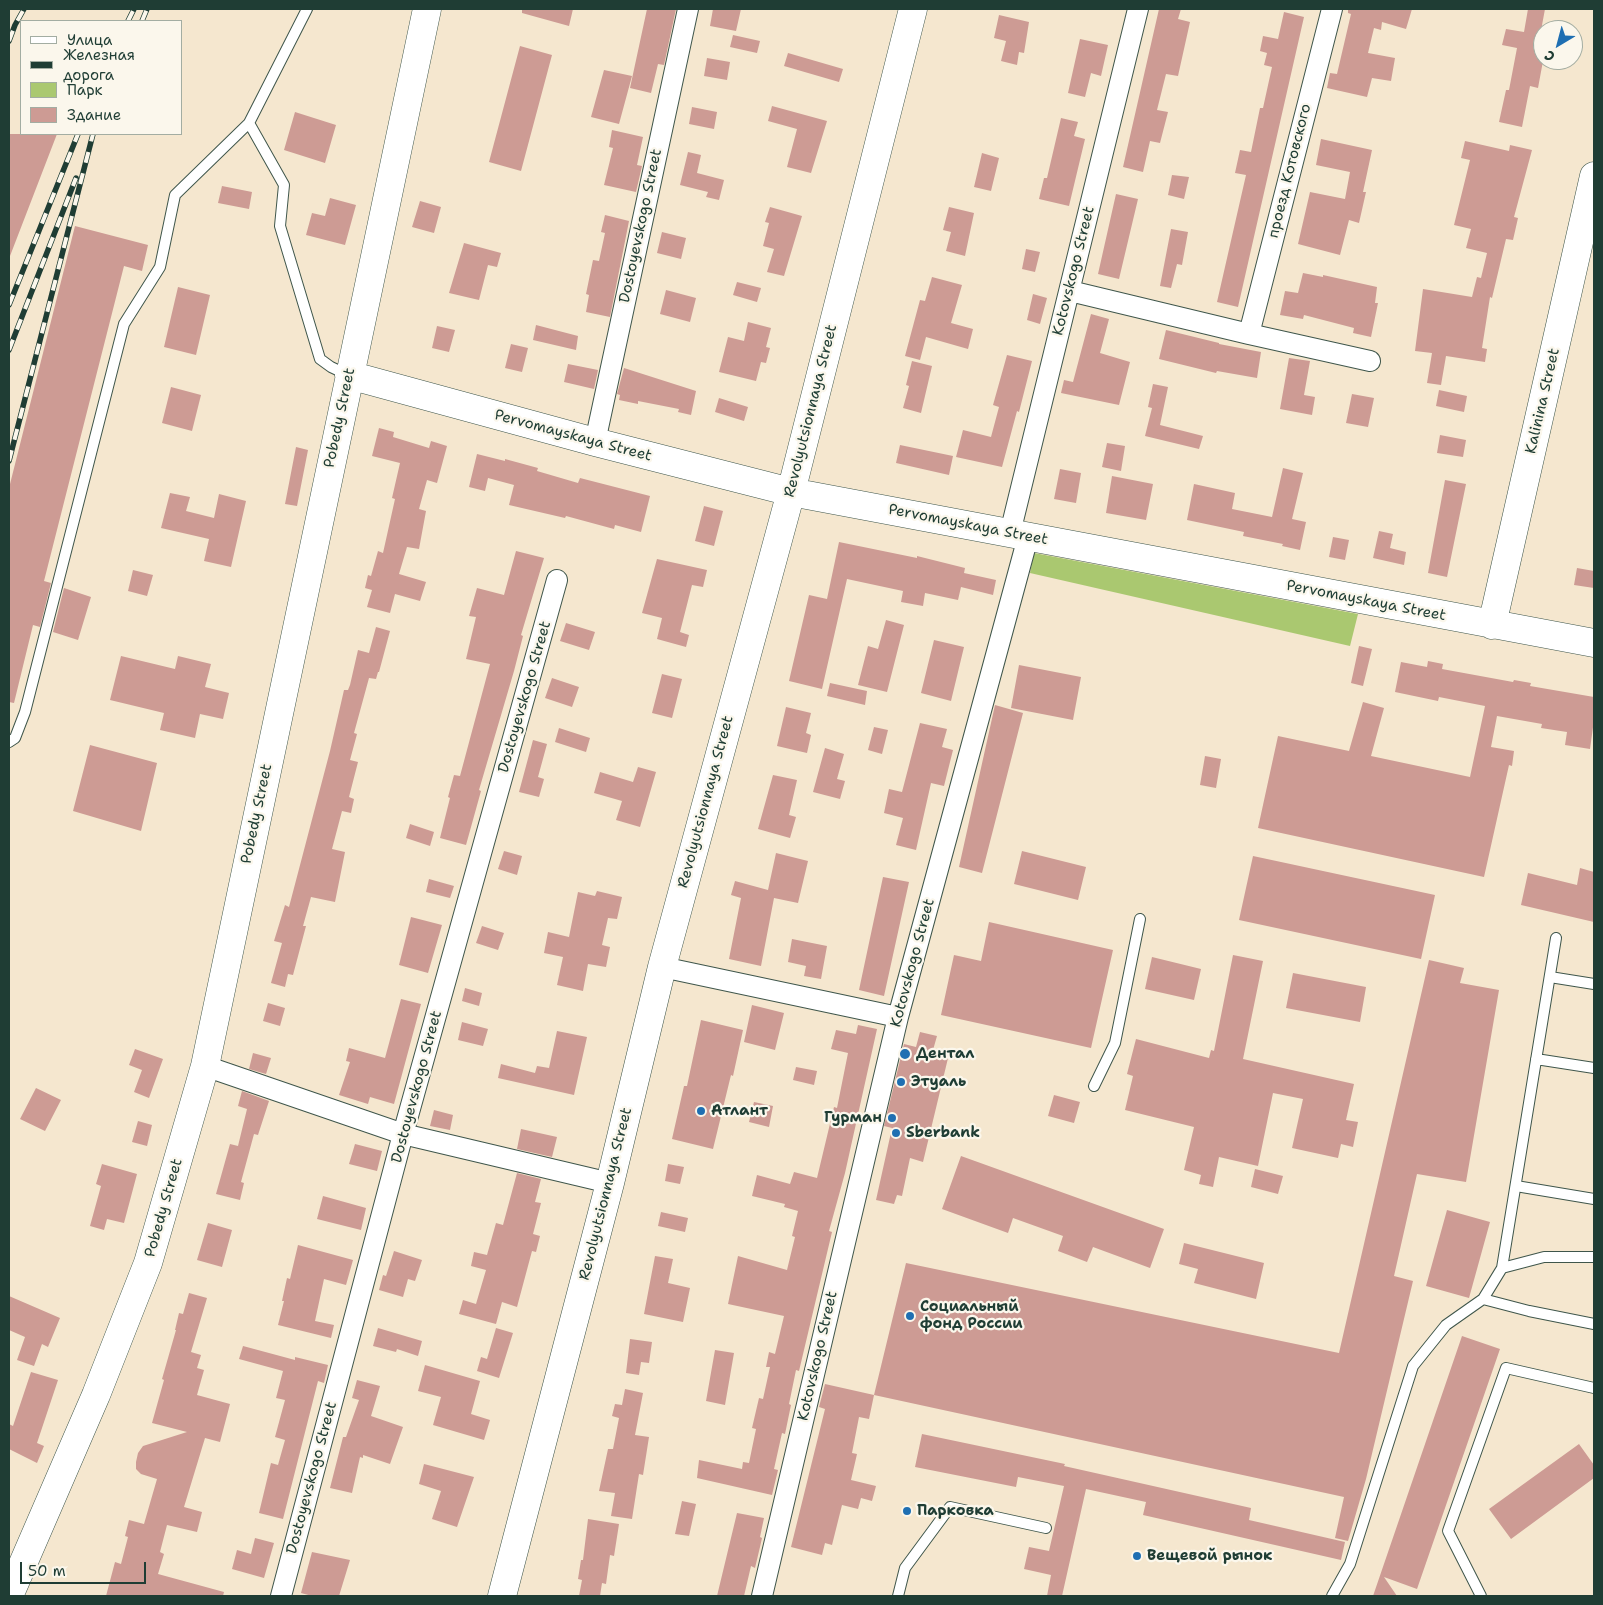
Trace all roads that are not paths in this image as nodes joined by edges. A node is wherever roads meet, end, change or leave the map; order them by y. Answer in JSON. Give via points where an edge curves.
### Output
{"nodes":[{"id":1,"x":307,"y":9,"type":"edge"},
{"id":2,"x":427,"y":9,"type":"edge"},
{"id":3,"x":688,"y":9,"type":"edge"},
{"id":4,"x":914,"y":9,"type":"edge"},
{"id":5,"x":1138,"y":9,"type":"edge"},
{"id":6,"x":1332,"y":9,"type":"edge"},
{"id":7,"x":248,"y":123,"type":"junction"},
{"id":8,"x":1594,"y":176,"type":"edge"},
{"id":9,"x":1070,"y":291,"type":"junction"},
{"id":10,"x":1249,"y":334,"type":"junction"},
{"id":11,"x":1370,"y":361,"type":"dead end"},
{"id":12,"x":349,"y":376,"type":"junction"},
{"id":13,"x":595,"y":442,"type":"junction"},
{"id":14,"x":791,"y":492,"type":"junction"},
{"id":15,"x":1019,"y":535,"type":"junction"},
{"id":16,"x":558,"y":580,"type":"dead end"},
{"id":17,"x":1492,"y":625,"type":"junction"},
{"id":18,"x":1594,"y":643,"type":"edge"},
{"id":19,"x":9,"y":742,"type":"edge"},
{"id":20,"x":1140,"y":919,"type":"dead end"},
{"id":21,"x":1556,"y":938,"type":"dead end"},
{"id":22,"x":662,"y":967,"type":"junction"},
{"id":23,"x":1550,"y":977,"type":"junction"},
{"id":24,"x":1594,"y":984,"type":"edge"},
{"id":25,"x":898,"y":1017,"type":"junction"},
{"id":26,"x":1536,"y":1059,"type":"junction"},
{"id":27,"x":205,"y":1066,"type":"junction"},
{"id":28,"x":1594,"y":1068,"type":"edge"},
{"id":29,"x":1094,"y":1086,"type":"dead end"},
{"id":30,"x":403,"y":1134,"type":"junction"},
{"id":31,"x":610,"y":1183,"type":"junction"},
{"id":32,"x":1516,"y":1186,"type":"junction"},
{"id":33,"x":1594,"y":1199,"type":"edge"},
{"id":34,"x":1594,"y":1257,"type":"edge"},
{"id":35,"x":1502,"y":1268,"type":"junction"},
{"id":36,"x":1483,"y":1299,"type":"junction"},
{"id":37,"x":1594,"y":1324,"type":"edge"},
{"id":38,"x":1594,"y":1388,"type":"edge"},
{"id":39,"x":1046,"y":1528,"type":"dead end"},
{"id":40,"x":9,"y":1596,"type":"edge"},
{"id":41,"x":280,"y":1596,"type":"edge"},
{"id":42,"x":502,"y":1596,"type":"edge"},
{"id":43,"x":762,"y":1596,"type":"edge"},
{"id":44,"x":898,"y":1596,"type":"edge"},
{"id":45,"x":1332,"y":1596,"type":"edge"},
{"id":46,"x":1481,"y":1596,"type":"edge"}],
"edges":[{"from":1,"to":7,"type":"lane"},
{"from":2,"to":12,"type":"street","name":"Pobedy Street"},
{"from":3,"to":13,"type":"street","name":"Dostoyevskogo Street"},
{"from":4,"to":14,"type":"street","name":"Revolyutsionnaya Street"},
{"from":5,"to":9,"type":"street","name":"Kotovskogo Street"},
{"from":6,"to":10,"type":"street","name":"проезд Котовского"},
{"from":7,"to":12,"type":"lane","via":[[284,186],[280,226],[320,359]]},
{"from":7,"to":19,"type":"lane","via":[[175,194],[160,266],[124,324],[25,712],[15,738]]},
{"from":8,"to":17,"type":"street","name":"Kalinina Street"},
{"from":9,"to":10,"type":"street"},
{"from":9,"to":15,"type":"street","name":"Kotovskogo Street"},
{"from":10,"to":11,"type":"street"},
{"from":12,"to":13,"type":"street","name":"Pervomayskaya Street"},
{"from":12,"to":27,"type":"street","name":"Pobedy Street"},
{"from":13,"to":14,"type":"street","name":"Pervomayskaya Street"},
{"from":14,"to":15,"type":"street","name":"Pervomayskaya Street"},
{"from":14,"to":22,"type":"street","name":"Revolyutsionnaya Street"},
{"from":15,"to":17,"type":"street","name":"Pervomayskaya Street"},
{"from":15,"to":25,"type":"street","name":"Kotovskogo Street"},
{"from":16,"to":30,"type":"street","name":"Dostoyevskogo Street"},
{"from":17,"to":18,"type":"street","name":"Pervomayskaya Street"},
{"from":20,"to":29,"type":"lane","via":[[1115,1043]]},
{"from":21,"to":23,"type":"lane"},
{"from":22,"to":25,"type":"street"},
{"from":22,"to":31,"type":"street","name":"Revolyutsionnaya Street"},
{"from":23,"to":24,"type":"lane"},
{"from":23,"to":26,"type":"lane"},
{"from":25,"to":43,"type":"street","name":"Kotovskogo Street"},
{"from":26,"to":28,"type":"lane"},
{"from":26,"to":32,"type":"lane"},
{"from":27,"to":30,"type":"street"},
{"from":27,"to":40,"type":"street","name":"Pobedy Street","via":[[148,1263],[96,1395]]},
{"from":30,"to":31,"type":"street"},
{"from":30,"to":41,"type":"street","name":"Dostoyevskogo Street"},
{"from":31,"to":42,"type":"street","name":"Revolyutsionnaya Street"},
{"from":32,"to":33,"type":"lane"},
{"from":32,"to":35,"type":"lane"},
{"from":34,"to":35,"type":"lane","via":[[1544,1257]]},
{"from":35,"to":36,"type":"lane"},
{"from":36,"to":37,"type":"lane"},
{"from":36,"to":45,"type":"lane","via":[[1446,1325],[1413,1366],[1350,1564]]},
{"from":38,"to":46,"type":"lane","via":[[1506,1368],[1448,1531]]},
{"from":39,"to":44,"type":"lane","via":[[950,1507],[905,1568]]}]}
